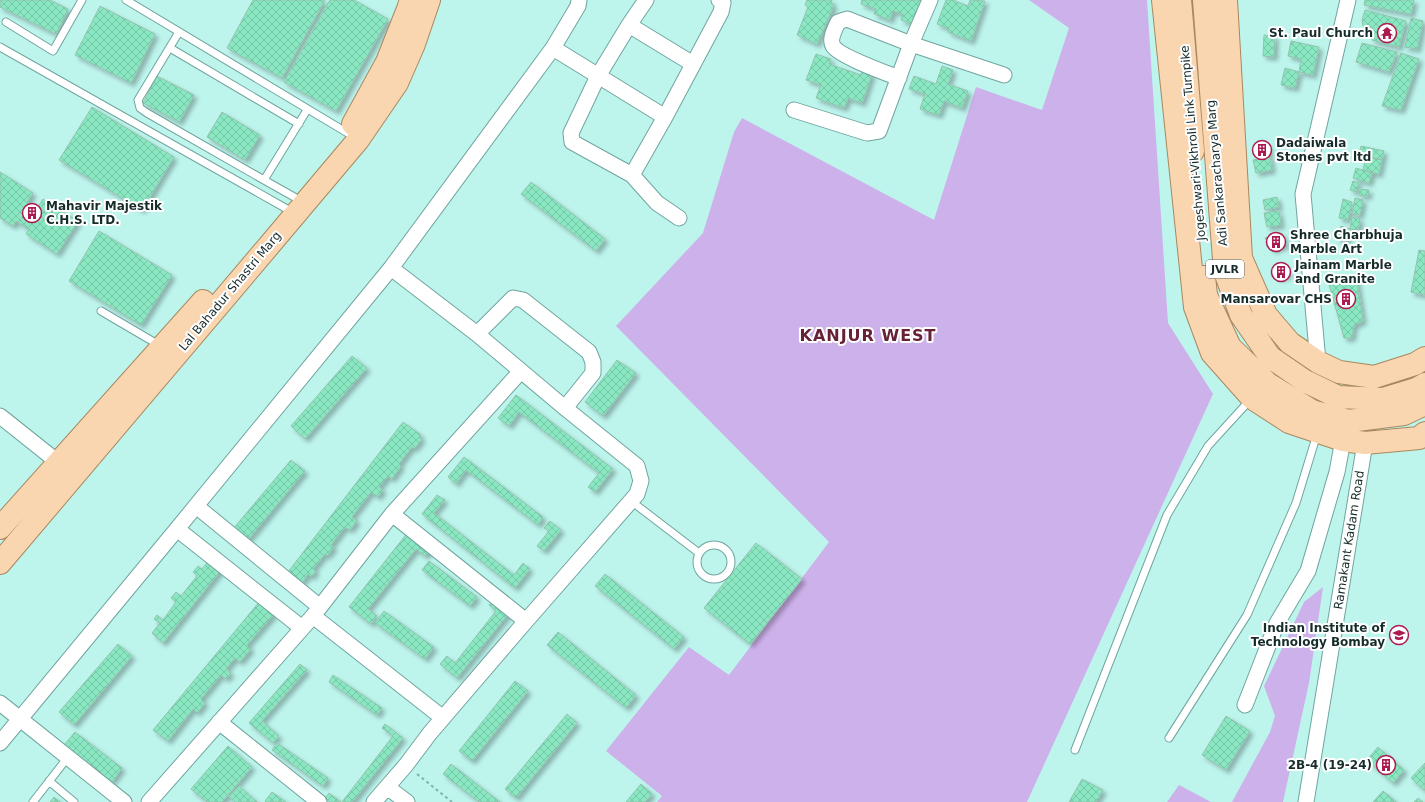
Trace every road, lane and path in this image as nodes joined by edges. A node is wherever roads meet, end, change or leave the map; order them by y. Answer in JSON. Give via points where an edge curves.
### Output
{"nodes":[{"id":1,"x":82,"y":0,"type":"edge"},
{"id":2,"x":126,"y":0,"type":"edge"},
{"id":3,"x":411,"y":0,"type":"edge"},
{"id":4,"x":429,"y":0,"type":"edge"},
{"id":5,"x":579,"y":0,"type":"edge"},
{"id":6,"x":646,"y":0,"type":"edge"},
{"id":7,"x":718,"y":0,"type":"edge"},
{"id":8,"x":930,"y":0,"type":"edge"},
{"id":9,"x":1163,"y":0,"type":"edge"},
{"id":10,"x":1180,"y":0,"type":"edge"},
{"id":11,"x":1204,"y":0,"type":"edge"},
{"id":12,"x":1226,"y":0,"type":"edge"},
{"id":13,"x":1348,"y":0,"type":"edge"},
{"id":14,"x":6,"y":22,"type":"dead end"},
{"id":15,"x":629,"y":25,"type":"junction"},
{"id":16,"x":179,"y":32,"type":"junction"},
{"id":17,"x":911,"y":44,"type":"junction"},
{"id":18,"x":0,"y":47,"type":"edge"},
{"id":19,"x":170,"y":48,"type":"junction"},
{"id":20,"x":553,"y":48,"type":"junction"},
{"id":21,"x":693,"y":64,"type":"junction"},
{"id":22,"x":1004,"y":75,"type":"dead end"},
{"id":23,"x":598,"y":76,"type":"junction"},
{"id":24,"x":899,"y":78,"type":"junction"},
{"id":25,"x":307,"y":110,"type":"junction"},
{"id":26,"x":794,"y":110,"type":"dead end"},
{"id":27,"x":665,"y":117,"type":"junction"},
{"id":28,"x":299,"y":124,"type":"junction"},
{"id":29,"x":353,"y":137,"type":"junction"},
{"id":30,"x":632,"y":175,"type":"junction"},
{"id":31,"x":264,"y":180,"type":"junction"},
{"id":32,"x":292,"y":204,"type":"junction"},
{"id":33,"x":679,"y":218,"type":"dead end"},
{"id":34,"x":391,"y":268,"type":"junction"},
{"id":35,"x":101,"y":311,"type":"dead end"},
{"id":36,"x":477,"y":334,"type":"junction"},
{"id":37,"x":162,"y":347,"type":"junction"},
{"id":38,"x":1425,"y":358,"type":"edge"},
{"id":39,"x":1318,"y":362,"type":"junction"},
{"id":40,"x":521,"y":371,"type":"junction"},
{"id":41,"x":1425,"y":384,"type":"edge"},
{"id":42,"x":1252,"y":398,"type":"junction"},
{"id":43,"x":1425,"y":404,"type":"edge"},
{"id":44,"x":565,"y":408,"type":"junction"},
{"id":45,"x":0,"y":416,"type":"edge"},
{"id":46,"x":1317,"y":432,"type":"junction"},
{"id":47,"x":1425,"y":433,"type":"edge"},
{"id":48,"x":1343,"y":440,"type":"junction"},
{"id":49,"x":1365,"y":443,"type":"junction"},
{"id":50,"x":59,"y":463,"type":"junction"},
{"id":51,"x":631,"y":501,"type":"junction"},
{"id":52,"x":196,"y":506,"type":"junction"},
{"id":53,"x":392,"y":514,"type":"junction"},
{"id":54,"x":0,"y":528,"type":"edge"},
{"id":55,"x":177,"y":529,"type":"junction"},
{"id":56,"x":699,"y":553,"type":"junction"},
{"id":57,"x":0,"y":563,"type":"edge"},
{"id":58,"x":316,"y":611,"type":"junction"},
{"id":59,"x":526,"y":621,"type":"junction"},
{"id":60,"x":302,"y":628,"type":"junction"},
{"id":61,"x":0,"y":704,"type":"edge"},
{"id":62,"x":1246,"y":705,"type":"dead end"},
{"id":63,"x":443,"y":718,"type":"junction"},
{"id":64,"x":20,"y":719,"type":"junction"},
{"id":65,"x":219,"y":722,"type":"junction"},
{"id":66,"x":1168,"y":738,"type":"dead end"},
{"id":67,"x":0,"y":743,"type":"edge"},
{"id":68,"x":1076,"y":750,"type":"dead end"},
{"id":69,"x":68,"y":757,"type":"junction"},
{"id":70,"x":406,"y":765,"type":"junction"},
{"id":71,"x":49,"y":781,"type":"junction"},
{"id":72,"x":387,"y":787,"type":"junction"},
{"id":73,"x":33,"y":802,"type":"edge"},
{"id":74,"x":74,"y":802,"type":"edge"},
{"id":75,"x":124,"y":802,"type":"edge"},
{"id":76,"x":149,"y":802,"type":"edge"},
{"id":77,"x":319,"y":802,"type":"edge"},
{"id":78,"x":374,"y":802,"type":"edge"},
{"id":79,"x":407,"y":802,"type":"edge"},
{"id":80,"x":452,"y":802,"type":"edge"},
{"id":81,"x":1306,"y":802,"type":"edge"}],
"edges":[{"from":1,"to":14,"type":"lane","via":[[53,52]]},
{"from":2,"to":16,"type":"lane"},
{"from":3,"to":29,"type":"main road","name":"Lal Bahadur Shastri Marg","via":[[387,62]]},
{"from":4,"to":29,"type":"main road","name":"Lal Bahadur Shastri Marg","via":[[414,44],[396,83]]},
{"from":5,"to":20,"type":"street"},
{"from":6,"to":15,"type":"street"},
{"from":7,"to":21,"type":"street","via":[[723,3],[721,12]]},
{"from":8,"to":17,"type":"street"},
{"from":9,"to":42,"type":"main road","via":[[1195,307],[1212,353]]},
{"from":10,"to":43,"type":"main road","name":"Jogeshwari-Vikhroli Link Turnpike","number":"JVLR","via":[[1206,296],[1230,347],[1268,384],[1312,411],[1349,421],[1404,414]]},
{"from":11,"to":41,"type":"main road","name":"Adi Sankaracharya Marg","number":"JVLR","via":[[1225,272],[1241,315],[1270,357],[1305,381],[1338,397],[1382,399]]},
{"from":12,"to":39,"type":"main road","via":[[1241,258],[1266,315],[1290,343]]},
{"from":13,"to":39,"type":"street","via":[[1302,194]]},
{"from":15,"to":21,"type":"street"},
{"from":15,"to":23,"type":"street"},
{"from":16,"to":19,"type":"lane"},
{"from":16,"to":25,"type":"lane"},
{"from":17,"to":22,"type":"street"},
{"from":17,"to":24,"type":"street"},
{"from":17,"to":24,"type":"street","via":[[846,19],[838,22],[834,30],[831,40],[833,46],[841,53]]},
{"from":18,"to":32,"type":"lane"},
{"from":19,"to":28,"type":"lane"},
{"from":19,"to":31,"type":"lane","via":[[138,100],[140,108]]},
{"from":20,"to":23,"type":"street"},
{"from":20,"to":34,"type":"street"},
{"from":21,"to":27,"type":"street"},
{"from":23,"to":27,"type":"street"},
{"from":23,"to":30,"type":"street","via":[[571,132],[572,142]]},
{"from":24,"to":26,"type":"street","via":[[879,131],[867,132]]},
{"from":25,"to":28,"type":"lane"},
{"from":25,"to":29,"type":"lane"},
{"from":27,"to":30,"type":"street"},
{"from":28,"to":31,"type":"lane"},
{"from":29,"to":32,"type":"main road","name":"Lal Bahadur Shastri Marg"},
{"from":29,"to":57,"type":"main road","name":"Lal Bahadur Shastri Marg","via":[[272,242]]},
{"from":30,"to":33,"type":"street","via":[[656,203]]},
{"from":31,"to":32,"type":"lane"},
{"from":32,"to":37,"type":"main road","name":"Lal Bahadur Shastri Marg"},
{"from":34,"to":36,"type":"street"},
{"from":34,"to":52,"type":"street"},
{"from":35,"to":37,"type":"lane"},
{"from":36,"to":40,"type":"street"},
{"from":36,"to":44,"type":"street","via":[[513,298],[523,300],[589,352],[594,362],[593,373]]},
{"from":37,"to":50,"type":"main road","name":"Lal Bahadur Shastri Marg"},
{"from":38,"to":39,"type":"main road","via":[[1416,364],[1374,377],[1339,372]]},
{"from":40,"to":44,"type":"street"},
{"from":40,"to":53,"type":"street"},
{"from":42,"to":46,"type":"main road","via":[[1289,422]]},
{"from":42,"to":68,"type":"lane","via":[[1208,446],[1167,516]]},
{"from":44,"to":51,"type":"street","via":[[637,466],[641,481],[637,494]]},
{"from":45,"to":50,"type":"street"},
{"from":46,"to":48,"type":"main road"},
{"from":46,"to":66,"type":"lane","via":[[1296,503],[1247,615]]},
{"from":47,"to":49,"type":"main road","via":[[1419,438]]},
{"from":48,"to":49,"type":"main road"},
{"from":48,"to":62,"type":"street","via":[[1337,472],[1308,571],[1277,623]]},
{"from":49,"to":81,"type":"street","name":"Ramakant Kadam Road"},
{"from":50,"to":54,"type":"main road","name":"Lal Bahadur Shastri Marg"},
{"from":51,"to":56,"type":"lane"},
{"from":51,"to":59,"type":"street"},
{"from":52,"to":55,"type":"street"},
{"from":52,"to":58,"type":"street"},
{"from":53,"to":58,"type":"street"},
{"from":53,"to":59,"type":"street"},
{"from":55,"to":60,"type":"street"},
{"from":55,"to":64,"type":"street"},
{"from":56,"to":56,"type":"lane","via":[[708,546],[719,546],[728,553],[729,570],[720,578],[704,576],[697,568]]},
{"from":58,"to":60,"type":"street"},
{"from":58,"to":63,"type":"street"},
{"from":59,"to":63,"type":"street"},
{"from":60,"to":65,"type":"street"},
{"from":61,"to":64,"type":"street"},
{"from":63,"to":70,"type":"street"},
{"from":64,"to":67,"type":"street"},
{"from":64,"to":69,"type":"street"},
{"from":65,"to":76,"type":"street"},
{"from":65,"to":77,"type":"street"},
{"from":69,"to":71,"type":"lane"},
{"from":69,"to":75,"type":"street"},
{"from":70,"to":72,"type":"street"},
{"from":70,"to":80,"type":"path"},
{"from":71,"to":73,"type":"lane"},
{"from":71,"to":74,"type":"lane"},
{"from":72,"to":78,"type":"street"},
{"from":72,"to":79,"type":"street"}]}
